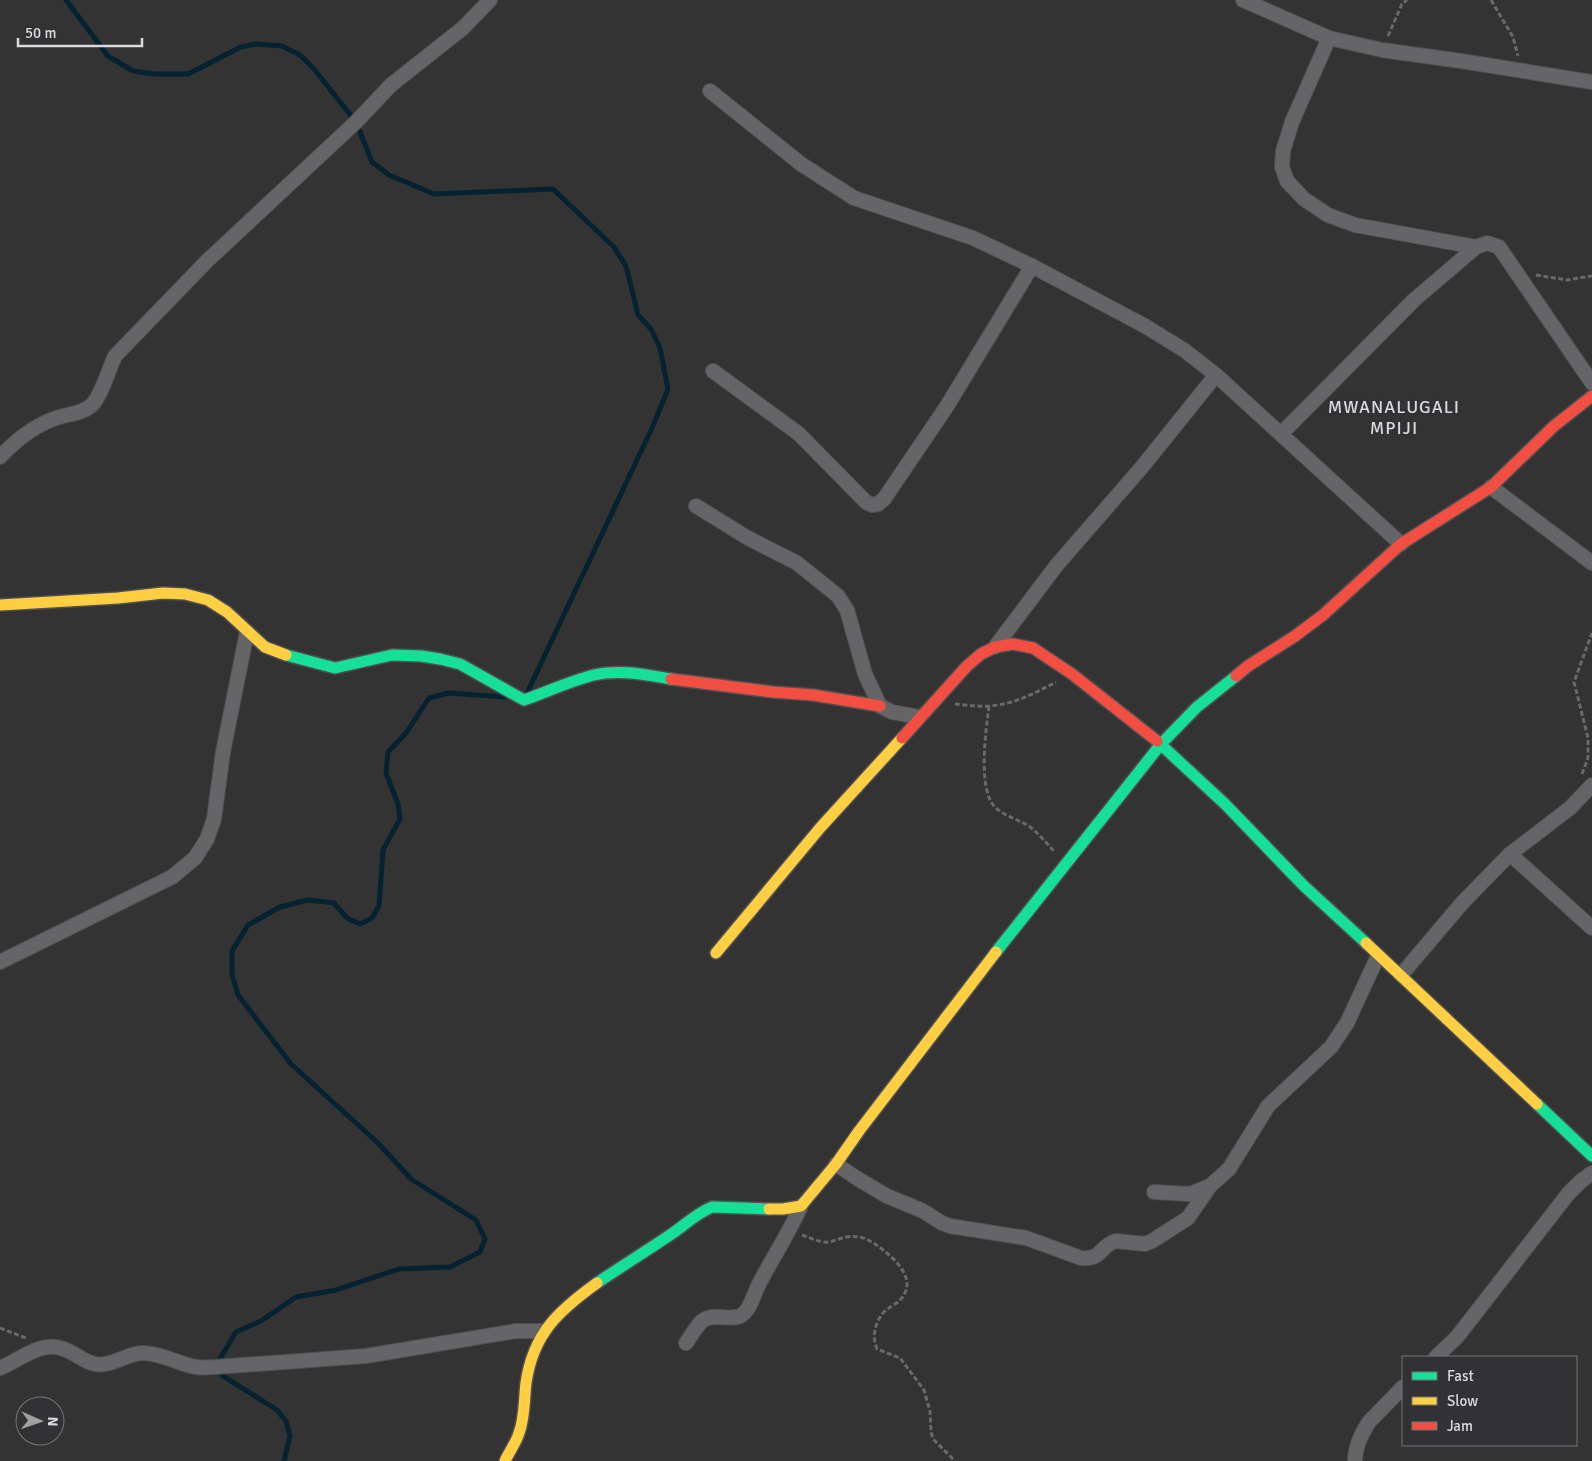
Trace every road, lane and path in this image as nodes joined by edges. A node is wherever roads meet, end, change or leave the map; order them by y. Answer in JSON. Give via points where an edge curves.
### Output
{"nodes":[{"id":1,"x":490,"y":0,"type":"edge"},
{"id":2,"x":1243,"y":0,"type":"edge"},
{"id":3,"x":1407,"y":0,"type":"edge"},
{"id":4,"x":1491,"y":0,"type":"edge"},
{"id":5,"x":1330,"y":38,"type":"junction"},
{"id":6,"x":1382,"y":50,"type":"junction"},
{"id":7,"x":1522,"y":71,"type":"junction"},
{"id":8,"x":1592,"y":82,"type":"edge"},
{"id":9,"x":710,"y":91,"type":"dead end"},
{"id":10,"x":1476,"y":247,"type":"junction"},
{"id":11,"x":1032,"y":266,"type":"junction"},
{"id":12,"x":1516,"y":272,"type":"junction"},
{"id":13,"x":1592,"y":276,"type":"edge"},
{"id":14,"x":713,"y":371,"type":"dead end"},
{"id":15,"x":1216,"y":375,"type":"junction"},
{"id":16,"x":1592,"y":382,"type":"edge"},
{"id":17,"x":1592,"y":396,"type":"edge"},
{"id":18,"x":1281,"y":434,"type":"junction"},
{"id":19,"x":0,"y":457,"type":"edge"},
{"id":20,"x":1491,"y":487,"type":"junction"},
{"id":21,"x":696,"y":506,"type":"dead end"},
{"id":22,"x":1402,"y":544,"type":"junction"},
{"id":23,"x":1592,"y":563,"type":"edge"},
{"id":24,"x":0,"y":605,"type":"edge"},
{"id":25,"x":247,"y":632,"type":"junction"},
{"id":26,"x":1592,"y":633,"type":"edge"},
{"id":27,"x":995,"y":646,"type":"junction"},
{"id":28,"x":1072,"y":674,"type":"junction"},
{"id":29,"x":934,"y":702,"type":"junction"},
{"id":30,"x":880,"y":706,"type":"junction"},
{"id":31,"x":989,"y":706,"type":"junction"},
{"id":32,"x":919,"y":717,"type":"junction"},
{"id":33,"x":1161,"y":744,"type":"junction"},
{"id":34,"x":1582,"y":775,"type":"dead end"},
{"id":35,"x":1592,"y":785,"type":"edge"},
{"id":36,"x":1510,"y":854,"type":"junction"},
{"id":37,"x":1066,"y":863,"type":"junction"},
{"id":38,"x":1592,"y":928,"type":"edge"},
{"id":39,"x":716,"y":952,"type":"dead end"},
{"id":40,"x":1378,"y":956,"type":"junction"},
{"id":41,"x":0,"y":962,"type":"edge"},
{"id":42,"x":1401,"y":975,"type":"junction"},
{"id":43,"x":1592,"y":1156,"type":"edge"},
{"id":44,"x":836,"y":1164,"type":"junction"},
{"id":45,"x":1592,"y":1174,"type":"edge"},
{"id":46,"x":1210,"y":1186,"type":"junction"},
{"id":47,"x":1154,"y":1192,"type":"dead end"},
{"id":48,"x":801,"y":1206,"type":"junction"},
{"id":49,"x":789,"y":1231,"type":"junction"},
{"id":50,"x":544,"y":1331,"type":"junction"},
{"id":51,"x":686,"y":1343,"type":"dead end"},
{"id":52,"x":1437,"y":1356,"type":"edge"},
{"id":53,"x":0,"y":1368,"type":"edge"},
{"id":54,"x":1402,"y":1388,"type":"edge"},
{"id":55,"x":505,"y":1461,"type":"edge"},
{"id":56,"x":955,"y":1461,"type":"edge"},
{"id":57,"x":1355,"y":1461,"type":"edge"}],
"edges":[{"from":1,"to":19,"type":"street","via":[[463,28],[391,85],[356,122],[200,268],[115,356],[92,404],[80,412],[55,418],[32,429]]},
{"from":2,"to":5,"type":"street"},
{"from":3,"to":6,"type":"path","via":[[1402,4]]},
{"from":4,"to":7,"type":"path","via":[[1513,37]]},
{"from":5,"to":6,"type":"street"},
{"from":5,"to":10,"type":"street","via":[[1292,122],[1283,151],[1282,167],[1287,181],[1304,200],[1346,222]]},
{"from":6,"to":7,"type":"street"},
{"from":7,"to":8,"type":"street"},
{"from":9,"to":11,"type":"street","via":[[801,164],[854,198],[973,238]]},
{"from":10,"to":12,"type":"street","via":[[1487,243],[1499,247]]},
{"from":10,"to":18,"type":"street","via":[[1414,300]]},
{"from":11,"to":14,"type":"street","via":[[946,406],[878,504],[866,502],[799,434]]},
{"from":11,"to":15,"type":"street","via":[[1145,326]]},
{"from":12,"to":13,"type":"path","via":[[1566,280]]},
{"from":12,"to":16,"type":"street"},
{"from":15,"to":18,"type":"street"},
{"from":15,"to":27,"type":"street","via":[[1056,566]]},
{"from":17,"to":20,"type":"street","via":[[1554,426]]},
{"from":18,"to":22,"type":"street"},
{"from":20,"to":22,"type":"street"},
{"from":20,"to":23,"type":"street"},
{"from":21,"to":30,"type":"street","via":[[797,563],[838,596],[847,610],[865,674]]},
{"from":22,"to":33,"type":"street","via":[[1295,636],[1248,666],[1197,707]]},
{"from":24,"to":25,"type":"street","via":[[185,594],[208,600],[227,612]]},
{"from":25,"to":30,"type":"street","via":[[265,647],[281,654],[335,668],[392,655],[440,659],[460,664],[524,700],[594,675],[634,673]]},
{"from":25,"to":41,"type":"street","via":[[223,752],[214,819],[195,858],[172,877]]},
{"from":26,"to":34,"type":"path","via":[[1574,682],[1588,738],[1588,758]]},
{"from":27,"to":28,"type":"street","via":[[1013,644],[1033,648]]},
{"from":27,"to":29,"type":"street","via":[[981,654]]},
{"from":28,"to":31,"type":"path","via":[[1024,699]]},
{"from":28,"to":33,"type":"street"},
{"from":29,"to":31,"type":"path"},
{"from":29,"to":32,"type":"street"},
{"from":30,"to":32,"type":"street","via":[[892,712]]},
{"from":31,"to":37,"type":"path","via":[[984,755],[989,798],[994,807],[1004,814],[1029,826]]},
{"from":32,"to":39,"type":"street"},
{"from":33,"to":37,"type":"street"},
{"from":33,"to":40,"type":"street"},
{"from":35,"to":36,"type":"street","via":[[1570,808]]},
{"from":36,"to":38,"type":"street"},
{"from":36,"to":42,"type":"street","via":[[1463,902]]},
{"from":37,"to":44,"type":"street"},
{"from":40,"to":42,"type":"street"},
{"from":40,"to":46,"type":"street","via":[[1347,1024],[1330,1046],[1268,1106],[1230,1169]]},
{"from":42,"to":43,"type":"street"},
{"from":44,"to":46,"type":"street","via":[[886,1196],[923,1211],[942,1223],[1026,1238],[1081,1258],[1093,1258],[1116,1241],[1145,1244],[1152,1241],[1188,1218]]},
{"from":44,"to":48,"type":"street"},
{"from":45,"to":52,"type":"street","via":[[1568,1194],[1457,1337]]},
{"from":46,"to":47,"type":"street","via":[[1190,1194]]},
{"from":48,"to":49,"type":"street"},
{"from":48,"to":50,"type":"street","via":[[783,1209],[712,1207],[704,1210],[578,1298]]},
{"from":49,"to":51,"type":"street","via":[[748,1309],[734,1317],[709,1318]]},
{"from":49,"to":56,"type":"path","via":[[824,1242],[858,1236],[895,1259],[908,1279],[908,1288],[901,1299],[883,1313],[873,1340],[877,1349],[900,1358],[924,1390],[933,1439]]},
{"from":50,"to":53,"type":"street","via":[[516,1331],[366,1356],[215,1367],[196,1367],[147,1353],[136,1353],[109,1364],[97,1365],[58,1346],[33,1351]]},
{"from":50,"to":55,"type":"street","via":[[533,1351],[518,1434]]},
{"from":54,"to":57,"type":"street","via":[[1365,1428],[1359,1439]]}]}
